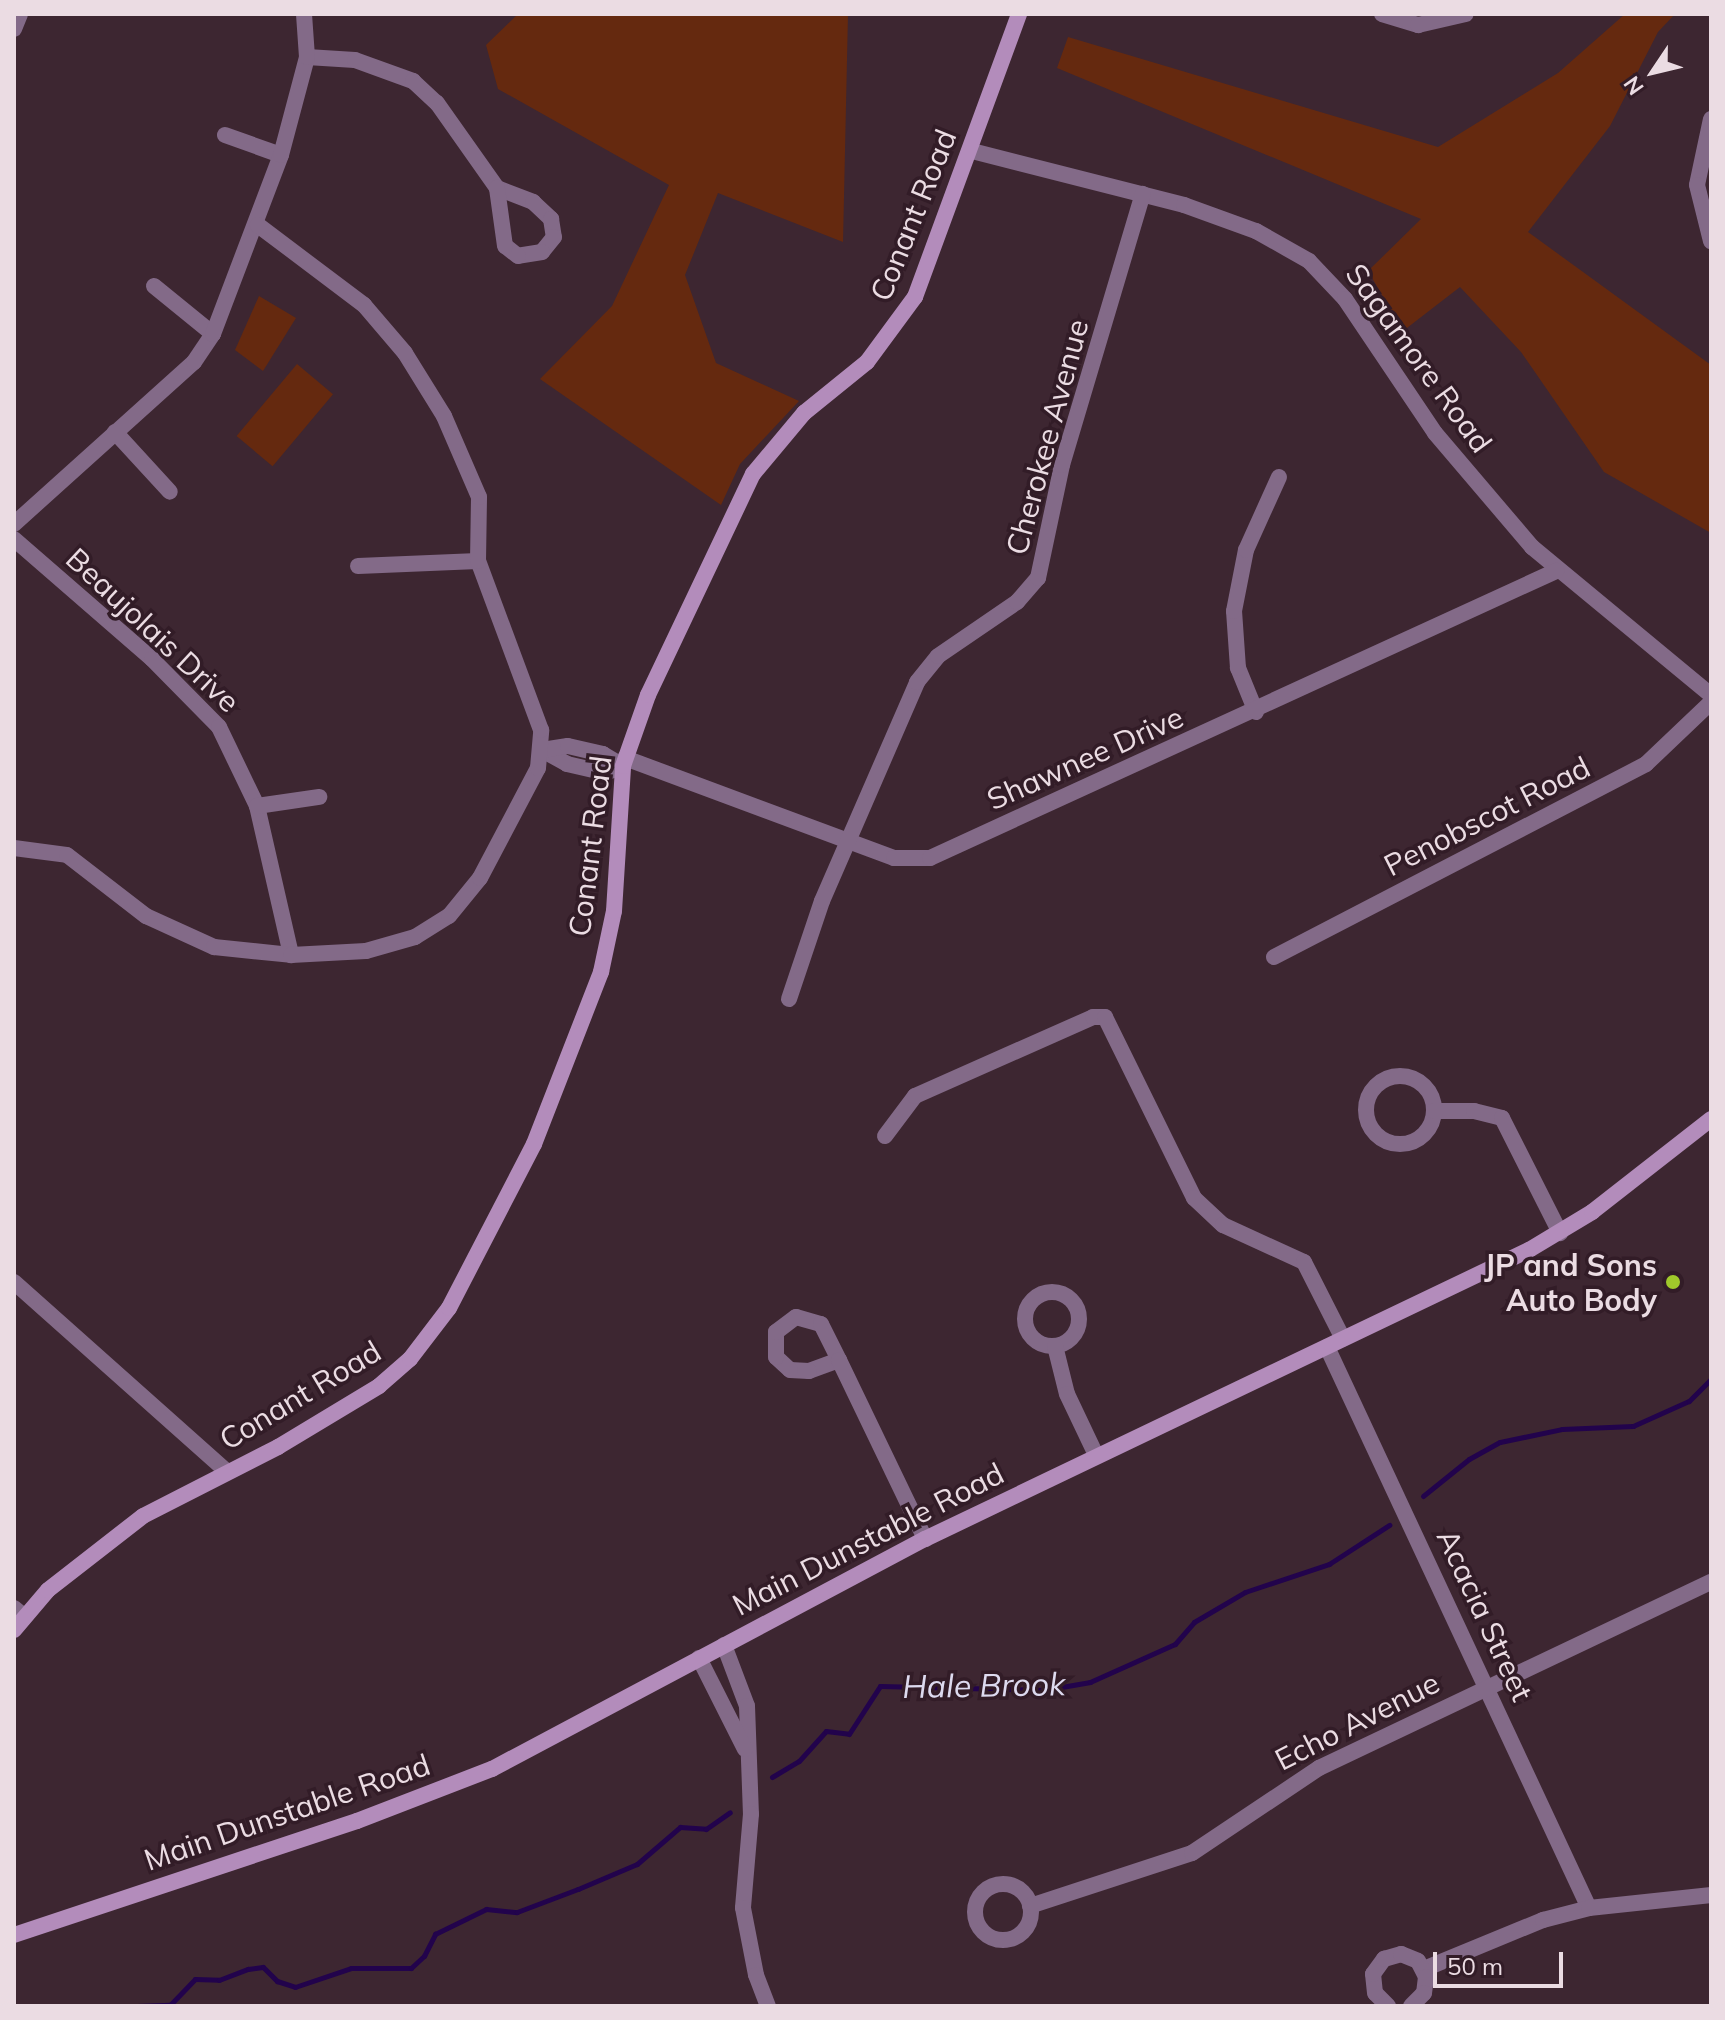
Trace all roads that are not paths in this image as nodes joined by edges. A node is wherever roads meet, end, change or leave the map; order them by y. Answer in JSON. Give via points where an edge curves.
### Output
{"nodes":[{"id":1,"x":20,"y":14,"type":"edge"},
{"id":2,"x":304,"y":14,"type":"edge"},
{"id":3,"x":1019,"y":14,"type":"edge"},
{"id":4,"x":1382,"y":14,"type":"edge"},
{"id":5,"x":1466,"y":14,"type":"edge"},
{"id":6,"x":14,"y":29,"type":"edge"},
{"id":7,"x":307,"y":57,"type":"junction"},
{"id":8,"x":1711,"y":119,"type":"edge"},
{"id":9,"x":225,"y":135,"type":"dead end"},
{"id":10,"x":972,"y":151,"type":"junction"},
{"id":11,"x":281,"y":155,"type":"junction"},
{"id":12,"x":497,"y":188,"type":"junction"},
{"id":13,"x":1143,"y":194,"type":"junction"},
{"id":14,"x":258,"y":225,"type":"junction"},
{"id":15,"x":1711,"y":241,"type":"edge"},
{"id":16,"x":154,"y":286,"type":"dead end"},
{"id":17,"x":213,"y":334,"type":"junction"},
{"id":18,"x":115,"y":432,"type":"junction"},
{"id":19,"x":1279,"y":477,"type":"dead end"},
{"id":20,"x":170,"y":492,"type":"dead end"},
{"id":21,"x":14,"y":524,"type":"edge"},
{"id":22,"x":14,"y":539,"type":"edge"},
{"id":23,"x":478,"y":561,"type":"junction"},
{"id":24,"x":358,"y":566,"type":"dead end"},
{"id":25,"x":1556,"y":571,"type":"junction"},
{"id":26,"x":1711,"y":695,"type":"edge"},
{"id":27,"x":1711,"y":702,"type":"edge"},
{"id":28,"x":1256,"y":712,"type":"junction"},
{"id":29,"x":542,"y":750,"type":"junction"},
{"id":30,"x":624,"y":762,"type":"junction"},
{"id":31,"x":319,"y":797,"type":"dead end"},
{"id":32,"x":257,"y":806,"type":"junction"},
{"id":33,"x":846,"y":842,"type":"junction"},
{"id":34,"x":14,"y":848,"type":"edge"},
{"id":35,"x":291,"y":955,"type":"junction"},
{"id":36,"x":1274,"y":957,"type":"dead end"},
{"id":37,"x":789,"y":999,"type":"dead end"},
{"id":38,"x":1434,"y":1111,"type":"junction"},
{"id":39,"x":1711,"y":1119,"type":"edge"},
{"id":40,"x":885,"y":1136,"type":"dead end"},
{"id":41,"x":1560,"y":1233,"type":"junction"},
{"id":42,"x":14,"y":1282,"type":"edge"},
{"id":43,"x":1343,"y":1339,"type":"junction"},
{"id":44,"x":1055,"y":1346,"type":"dead end"},
{"id":45,"x":1327,"y":1347,"type":"junction"},
{"id":46,"x":839,"y":1360,"type":"dead end"},
{"id":47,"x":1096,"y":1455,"type":"junction"},
{"id":48,"x":227,"y":1472,"type":"junction"},
{"id":49,"x":925,"y":1539,"type":"junction"},
{"id":50,"x":1711,"y":1582,"type":"edge"},
{"id":51,"x":19,"y":1612,"type":"edge"},
{"id":52,"x":14,"y":1630,"type":"edge"},
{"id":53,"x":724,"y":1645,"type":"junction"},
{"id":54,"x":699,"y":1658,"type":"junction"},
{"id":55,"x":1487,"y":1687,"type":"junction"},
{"id":56,"x":745,"y":1750,"type":"junction"},
{"id":57,"x":1711,"y":1895,"type":"edge"},
{"id":58,"x":1030,"y":1906,"type":"dead end"},
{"id":59,"x":1589,"y":1908,"type":"junction"},
{"id":60,"x":14,"y":1935,"type":"edge"},
{"id":61,"x":1424,"y":1969,"type":"junction"},
{"id":62,"x":768,"y":2006,"type":"edge"},
{"id":63,"x":1388,"y":2006,"type":"edge"},
{"id":64,"x":1411,"y":2006,"type":"edge"}],
"edges":[{"from":1,"to":6,"type":"street"},
{"from":2,"to":7,"type":"street"},
{"from":3,"to":10,"type":"street","name":"Conant Road"},
{"from":4,"to":5,"type":"street","via":[[1418,25]]},
{"from":7,"to":11,"type":"street"},
{"from":7,"to":12,"type":"street","via":[[355,60],[413,81],[437,103]]},
{"from":8,"to":15,"type":"street","via":[[1697,185]]},
{"from":9,"to":11,"type":"street"},
{"from":10,"to":13,"type":"street","name":"Sagamore Road"},
{"from":10,"to":30,"type":"street","name":"Conant Road","via":[[920,285],[894,331],[867,362],[804,413],[753,474],[648,695]]},
{"from":11,"to":14,"type":"street"},
{"from":12,"to":12,"type":"street","via":[[505,246],[518,256],[542,252],[554,237],[551,219],[533,202]]},
{"from":13,"to":25,"type":"street","name":"Sagamore Road","via":[[1256,231],[1322,271],[1443,443]]},
{"from":13,"to":33,"type":"street","name":"Cherokee Avenue","via":[[1062,465],[1038,578],[1017,602],[926,668]]},
{"from":14,"to":17,"type":"street"},
{"from":14,"to":23,"type":"street","via":[[343,285],[385,328],[423,381],[462,451],[479,497]]},
{"from":16,"to":17,"type":"street"},
{"from":17,"to":18,"type":"street","via":[[194,362]]},
{"from":18,"to":20,"type":"street"},
{"from":18,"to":21,"type":"street"},
{"from":19,"to":28,"type":"street","via":[[1246,550],[1234,611],[1238,668]]},
{"from":22,"to":32,"type":"street","name":"Beaujolais Drive","via":[[204,709],[234,751]]},
{"from":23,"to":24,"type":"street"},
{"from":23,"to":29,"type":"street","via":[[537,716]]},
{"from":25,"to":26,"type":"street","name":"Sagamore Road"},
{"from":25,"to":28,"type":"street","name":"Shawnee Drive"},
{"from":27,"to":36,"type":"street","name":"Penobscot Road","via":[[1666,750],[1635,771]]},
{"from":28,"to":33,"type":"street","name":"Shawnee Drive","via":[[940,855],[907,860]]},
{"from":29,"to":30,"type":"street","name":"Shawnee Drive","via":[[568,746]]},
{"from":29,"to":35,"type":"street","via":[[494,854],[449,916],[392,945],[333,955]]},
{"from":30,"to":33,"type":"street","name":"Shawnee Drive"},
{"from":30,"to":48,"type":"street","name":"Conant Road","via":[[616,897],[601,972],[534,1144],[482,1254],[449,1308],[395,1373]]},
{"from":31,"to":32,"type":"street"},
{"from":32,"to":35,"type":"street","name":"Beaujolais Drive"},
{"from":33,"to":37,"type":"street","name":"Cherokee Avenue"},
{"from":34,"to":35,"type":"street","via":[[67,855],[146,916],[196,941],[234,951]]},
{"from":38,"to":38,"type":"street","via":[[1427,1131],[1399,1144],[1372,1129],[1366,1109],[1375,1087],[1407,1076],[1427,1089]]},
{"from":38,"to":41,"type":"street","via":[[1474,1111],[1502,1118]]},
{"from":39,"to":41,"type":"street","name":"Main Dunstable Road"},
{"from":40,"to":43,"type":"street","via":[[915,1096],[1093,1017],[1105,1017],[1194,1198],[1223,1225],[1304,1262]]},
{"from":41,"to":43,"type":"street","name":"Main Dunstable Road"},
{"from":42,"to":48,"type":"street"},
{"from":43,"to":45,"type":"street","name":"Main Dunstable Road"},
{"from":44,"to":47,"type":"street","via":[[1067,1394]]},
{"from":45,"to":47,"type":"street","name":"Main Dunstable Road"},
{"from":45,"to":55,"type":"street","name":"Acacia Street"},
{"from":46,"to":49,"type":"street"},
{"from":47,"to":49,"type":"street","name":"Main Dunstable Road"},
{"from":48,"to":51,"type":"street","name":"Conant Road","via":[[143,1516]]},
{"from":49,"to":53,"type":"street","name":"Main Dunstable Road"},
{"from":50,"to":55,"type":"street","name":"Echo Avenue"},
{"from":51,"to":52,"type":"street","name":"Conant Road"},
{"from":53,"to":54,"type":"street","name":"Main Dunstable Road"},
{"from":53,"to":56,"type":"street","via":[[747,1706]]},
{"from":54,"to":56,"type":"street"},
{"from":54,"to":60,"type":"street","name":"Main Dunstable Road","via":[[547,1741],[432,1794]]},
{"from":55,"to":58,"type":"street","name":"Echo Avenue","via":[[1310,1773],[1192,1853]]},
{"from":55,"to":59,"type":"street","name":"Acacia Street"},
{"from":56,"to":62,"type":"street","via":[[751,1814],[743,1908]]},
{"from":57,"to":59,"type":"street"},
{"from":59,"to":61,"type":"street","via":[[1543,1920]]},
{"from":61,"to":63,"type":"street","via":[[1406,1955],[1380,1962],[1373,1988]]},
{"from":61,"to":64,"type":"street","via":[[1426,1989]]}]}
